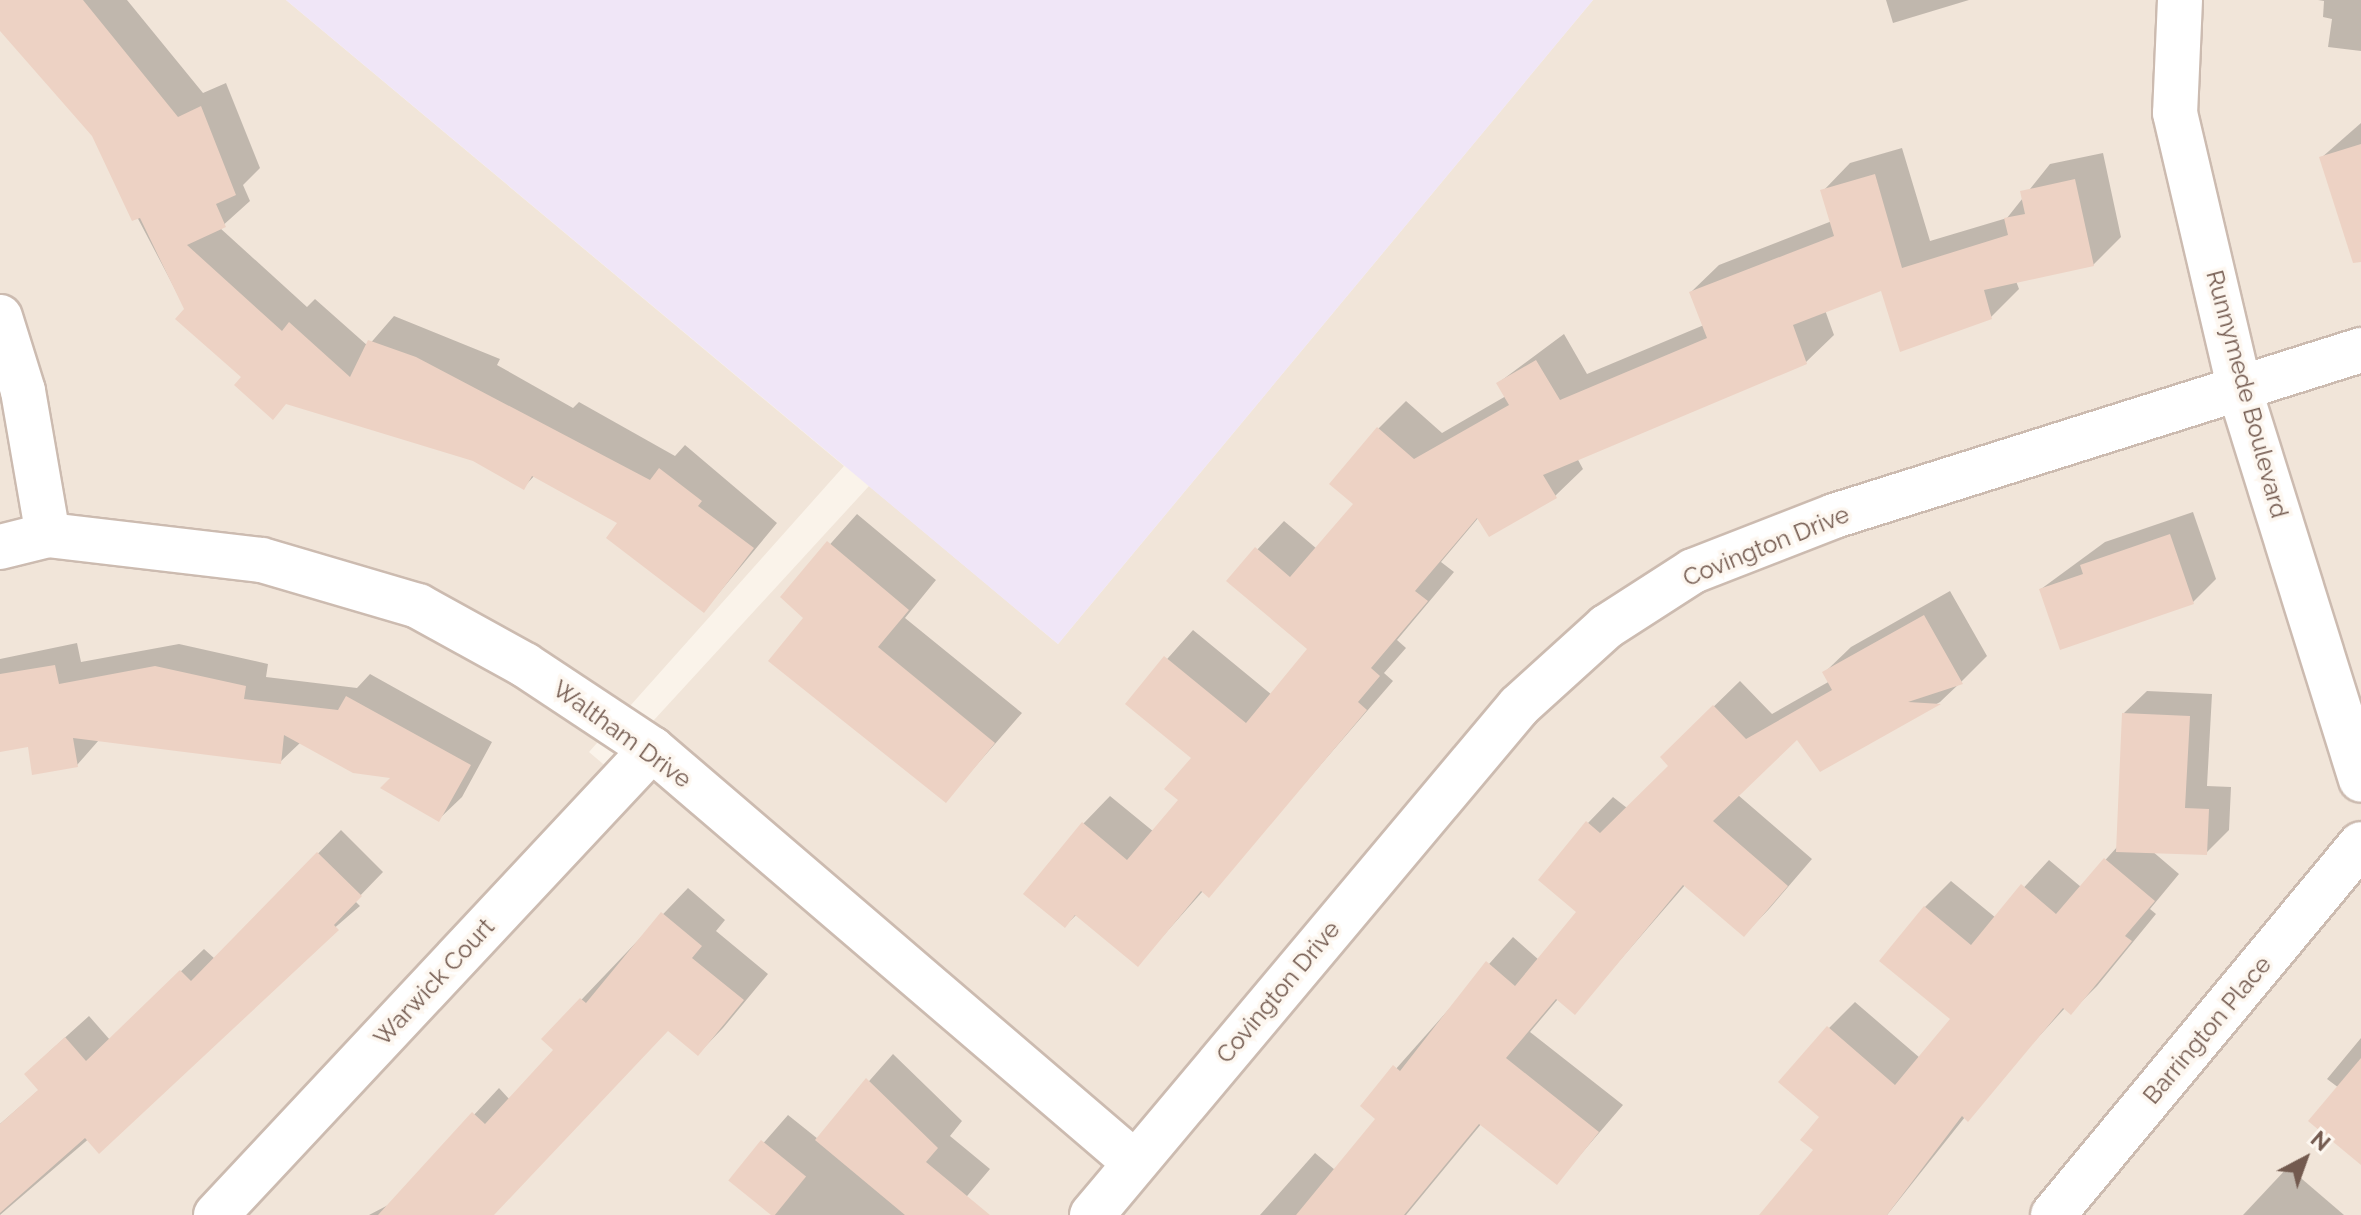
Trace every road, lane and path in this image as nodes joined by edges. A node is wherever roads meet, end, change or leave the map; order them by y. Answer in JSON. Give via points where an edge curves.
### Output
{"nodes":[{"id":1,"x":2180,"y":0,"type":"edge"},
{"id":2,"x":0,"y":317,"type":"edge"},
{"id":3,"x":2361,"y":350,"type":"edge"},
{"id":4,"x":2240,"y":391,"type":"junction"},
{"id":5,"x":48,"y":535,"type":"junction"},
{"id":6,"x":0,"y":547,"type":"edge"},
{"id":7,"x":652,"y":749,"type":"junction"},
{"id":8,"x":2361,"y":780,"type":"edge"},
{"id":9,"x":2361,"y":844,"type":"edge"},
{"id":10,"x":1134,"y":1162,"type":"junction"},
{"id":11,"x":216,"y":1215,"type":"edge"},
{"id":12,"x":1092,"y":1215,"type":"edge"},
{"id":13,"x":2053,"y":1215,"type":"edge"}],
"edges":[{"from":1,"to":4,"type":"street","name":"Runnymede Boulevard","via":[[2175,113]]},
{"from":2,"to":5,"type":"street","via":[[23,391]]},
{"from":3,"to":4,"type":"street","name":"Covington Drive"},
{"from":4,"to":8,"type":"street","name":"Runnymede Boulevard"},
{"from":4,"to":10,"type":"street","name":"Covington Drive","via":[[1834,516],[1693,571],[1606,627],[1519,706]]},
{"from":5,"to":6,"type":"street","name":"Waltham Drive"},
{"from":5,"to":7,"type":"street","name":"Waltham Drive","via":[[262,560],[418,606],[525,665]]},
{"from":7,"to":10,"type":"street","name":"Waltham Drive"},
{"from":7,"to":11,"type":"street","name":"Warwick Court"},
{"from":9,"to":13,"type":"street","name":"Barrington Place"},
{"from":10,"to":12,"type":"street","name":"Covington Drive"}]}
